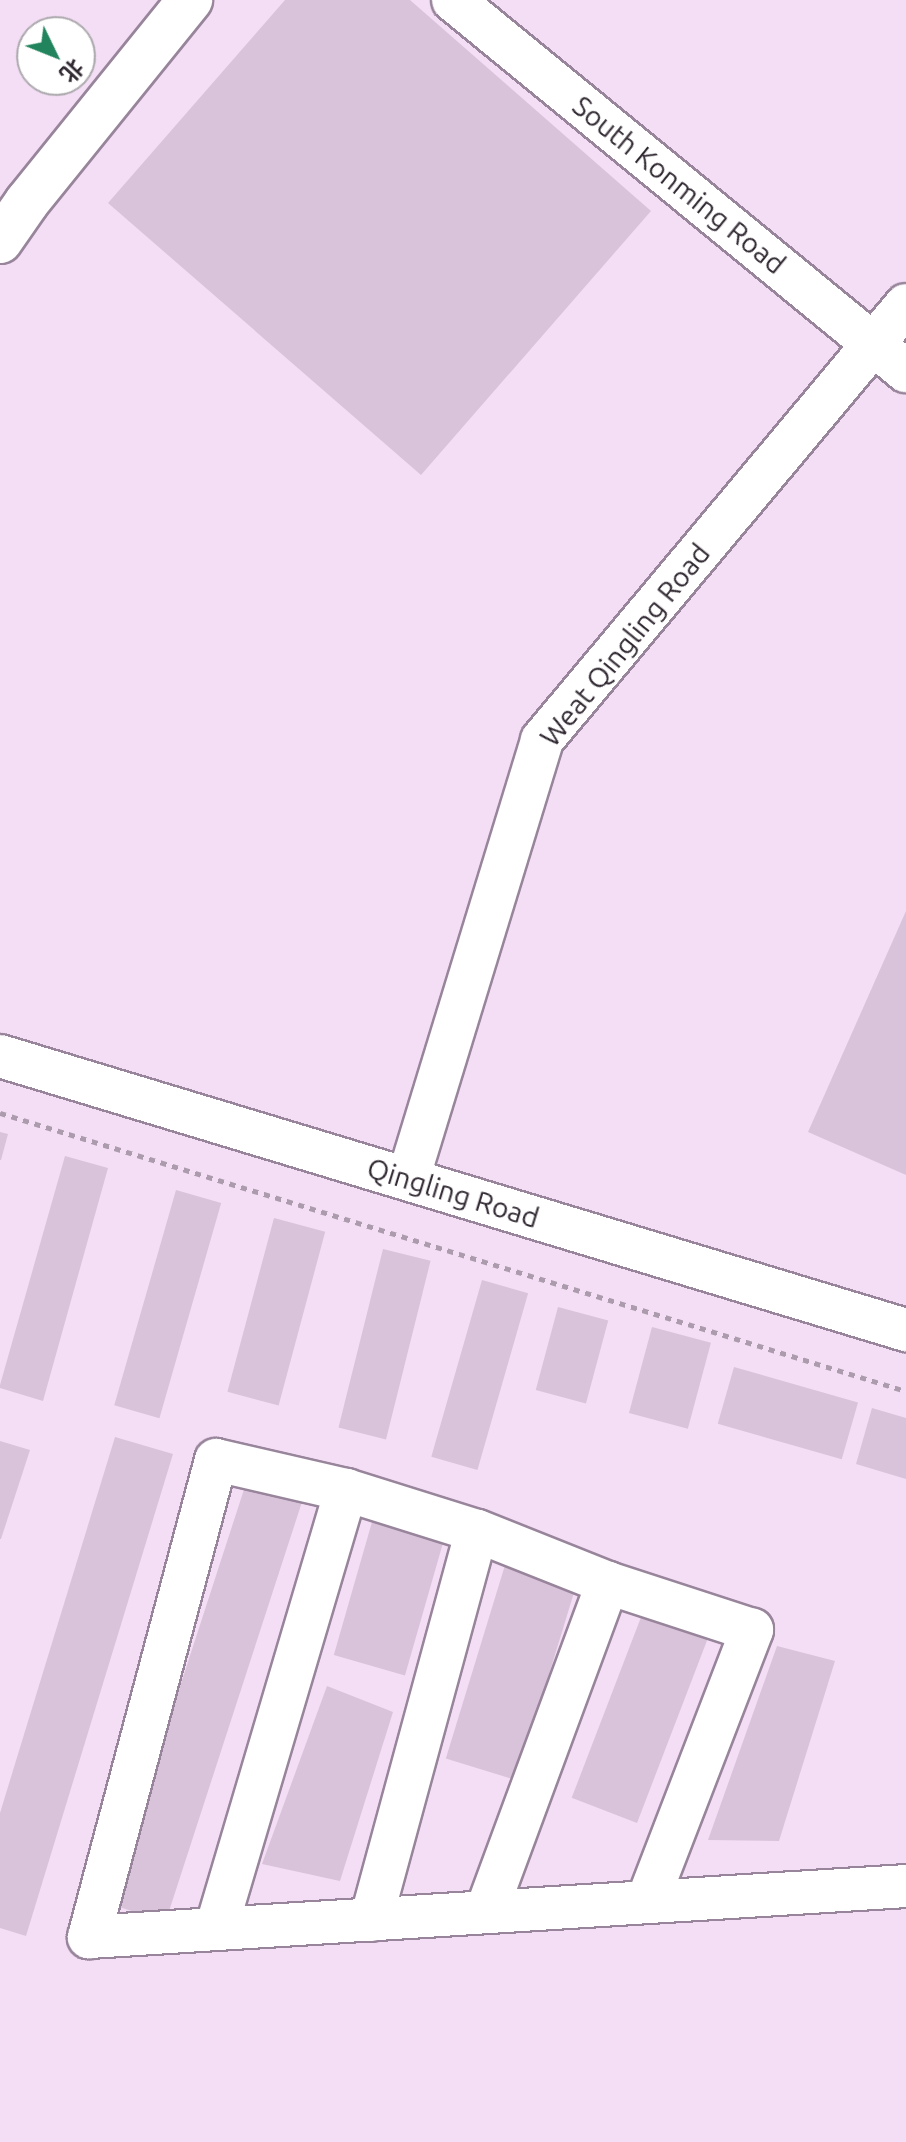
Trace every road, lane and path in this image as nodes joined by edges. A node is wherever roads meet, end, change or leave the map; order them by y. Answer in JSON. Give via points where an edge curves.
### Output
{"nodes":[{"id":1,"x":190,"y":0,"type":"edge"},
{"id":2,"x":453,"y":0,"type":"edge"},
{"id":3,"x":0,"y":241,"type":"edge"},
{"id":4,"x":906,"y":305,"type":"edge"},
{"id":5,"x":874,"y":344,"type":"junction"},
{"id":6,"x":906,"y":371,"type":"edge"},
{"id":7,"x":0,"y":1056,"type":"edge"},
{"id":8,"x":0,"y":1113,"type":"edge"},
{"id":9,"x":408,"y":1179,"type":"junction"},
{"id":10,"x":906,"y":1330,"type":"edge"},
{"id":11,"x":906,"y":1391,"type":"edge"},
{"id":12,"x":346,"y":1490,"type":"junction"},
{"id":13,"x":477,"y":1531,"type":"junction"},
{"id":14,"x":608,"y":1583,"type":"junction"},
{"id":15,"x":906,"y":1886,"type":"edge"},
{"id":16,"x":647,"y":1902,"type":"junction"},
{"id":17,"x":486,"y":1912,"type":"junction"},
{"id":18,"x":371,"y":1920,"type":"junction"},
{"id":19,"x":216,"y":1929,"type":"junction"}],
"edges":[{"from":1,"to":3,"type":"main road"},
{"from":2,"to":5,"type":"street","name":"South Konming Road"},
{"from":4,"to":5,"type":"street","name":"Weat Qingling Road"},
{"from":5,"to":6,"type":"street","name":"South Konming Road"},
{"from":5,"to":9,"type":"street","name":"Weat Qingling Road","via":[[542,740]]},
{"from":7,"to":9,"type":"street","name":"Qingling Road"},
{"from":8,"to":11,"type":"path"},
{"from":9,"to":10,"type":"street","name":"Qingling Road"},
{"from":12,"to":13,"type":"street"},
{"from":12,"to":19,"type":"street"},
{"from":12,"to":19,"type":"street","via":[[216,1460],[89,1937]]},
{"from":13,"to":14,"type":"street"},
{"from":13,"to":18,"type":"street"},
{"from":14,"to":16,"type":"street","via":[[752,1630]]},
{"from":14,"to":17,"type":"street"},
{"from":15,"to":16,"type":"street"},
{"from":16,"to":17,"type":"street"},
{"from":17,"to":18,"type":"street"},
{"from":18,"to":19,"type":"street"}]}
